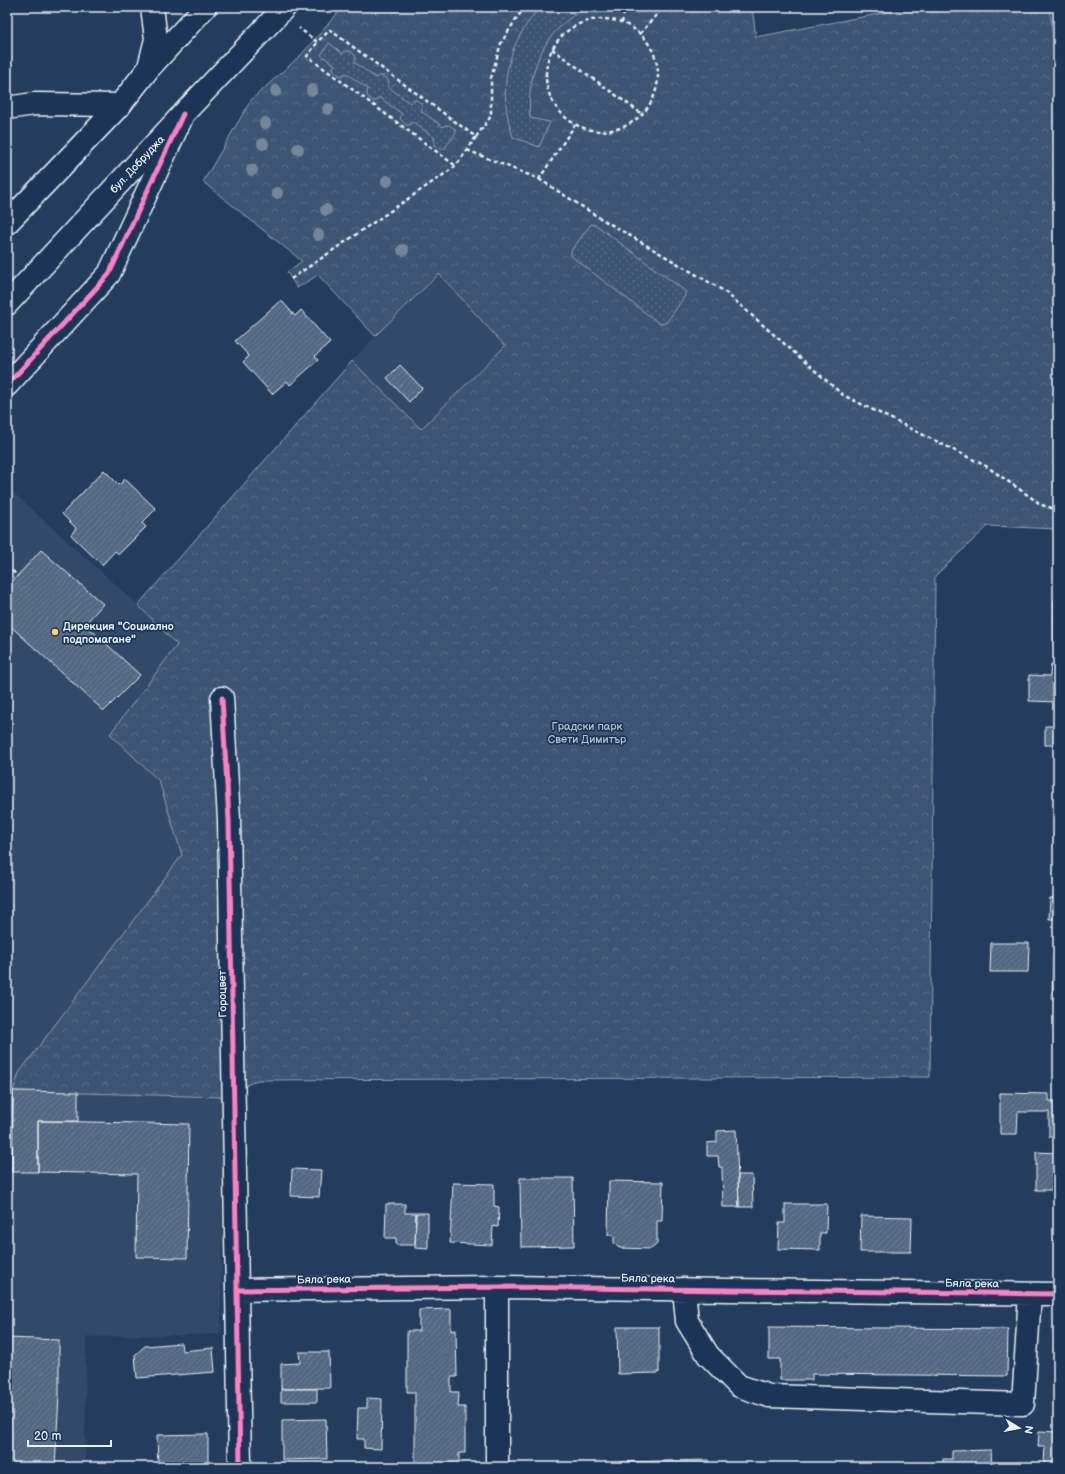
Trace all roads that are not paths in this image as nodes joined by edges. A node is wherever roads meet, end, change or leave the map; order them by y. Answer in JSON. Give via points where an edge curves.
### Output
{"nodes":[{"id":1,"x":152,"y":7,"type":"edge"},
{"id":2,"x":205,"y":7,"type":"edge"},
{"id":3,"x":282,"y":10,"type":"edge"},
{"id":4,"x":149,"y":68,"type":"junction"},
{"id":5,"x":120,"y":105,"type":"junction"},
{"id":6,"x":7,"y":108,"type":"edge"},
{"id":7,"x":183,"y":114,"type":"junction"},
{"id":8,"x":7,"y":223,"type":"edge"},
{"id":9,"x":7,"y":304,"type":"edge"},
{"id":10,"x":7,"y":385,"type":"edge"},
{"id":11,"x":222,"y":698,"type":"dead end"},
{"id":12,"x":497,"y":1287,"type":"junction"},
{"id":13,"x":684,"y":1289,"type":"junction"},
{"id":14,"x":238,"y":1290,"type":"junction"},
{"id":15,"x":1030,"y":1294,"type":"junction"},
{"id":16,"x":1058,"y":1294,"type":"edge"},
{"id":17,"x":240,"y":1467,"type":"edge"},
{"id":18,"x":497,"y":1467,"type":"edge"}],
"edges":[{"from":1,"to":4,"type":"street","via":[[156,39]]},
{"from":2,"to":4,"type":"street"},
{"from":3,"to":7,"type":"street","name":"бул. Добруджа"},
{"from":4,"to":5,"type":"street"},
{"from":5,"to":6,"type":"street","via":[[34,104]]},
{"from":5,"to":8,"type":"street"},
{"from":7,"to":9,"type":"street","name":"бул. Добруджа"},
{"from":7,"to":10,"type":"street","via":[[109,274]]},
{"from":11,"to":14,"type":"street","name":"Гороцвет","via":[[229,820]]},
{"from":12,"to":13,"type":"street","name":"Бяла река"},
{"from":12,"to":14,"type":"street","name":"Бяла река"},
{"from":12,"to":18,"type":"street"},
{"from":13,"to":15,"type":"street","name":"Бяла река"},
{"from":13,"to":15,"type":"street","via":[[687,1321],[708,1355],[739,1386],[770,1396],[1022,1404]]},
{"from":14,"to":17,"type":"street","name":"Гороцвет"},
{"from":15,"to":16,"type":"street","name":"Бяла река"}]}
